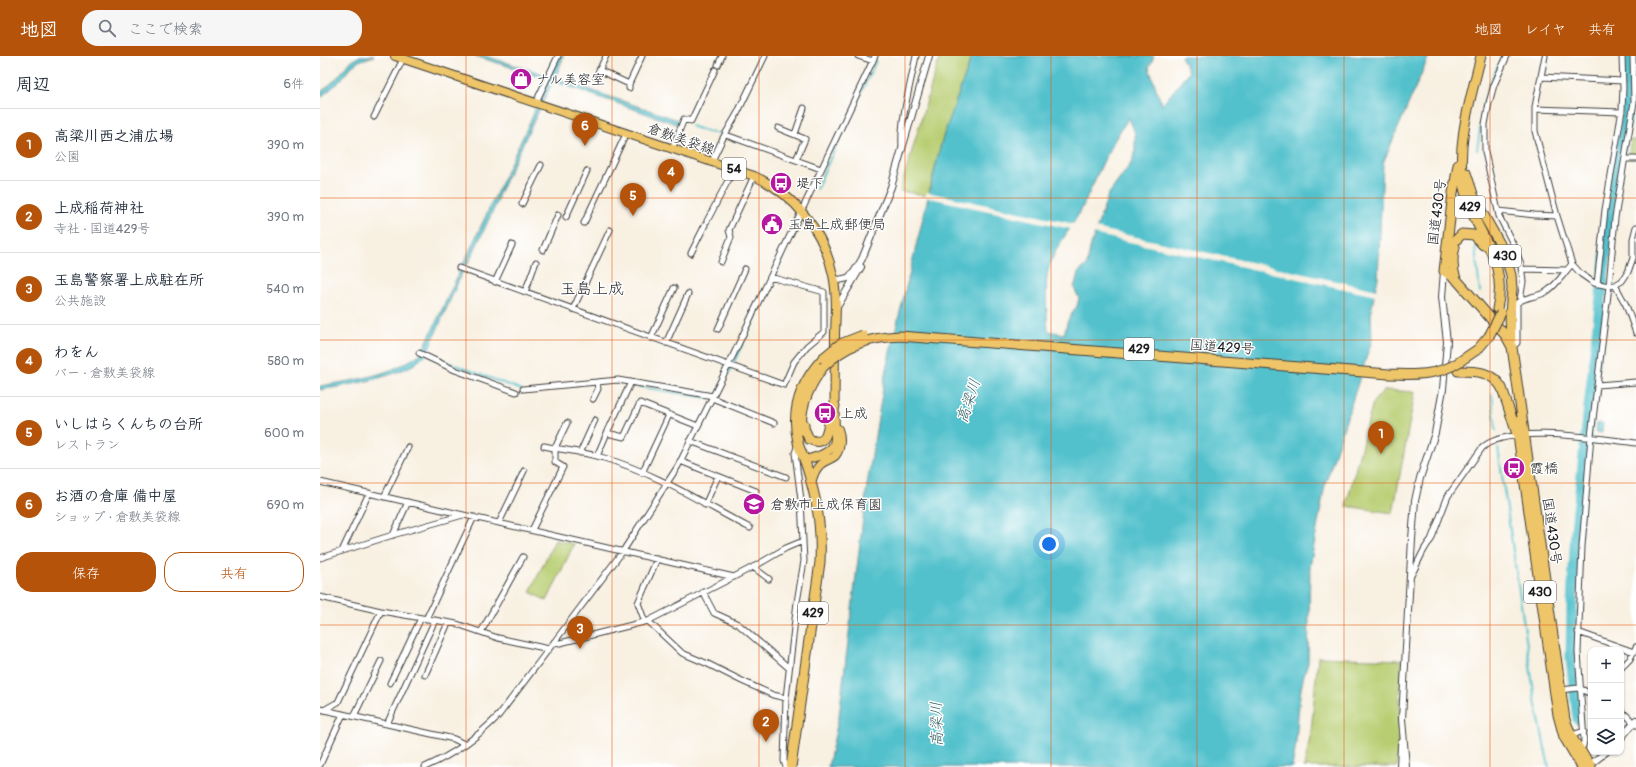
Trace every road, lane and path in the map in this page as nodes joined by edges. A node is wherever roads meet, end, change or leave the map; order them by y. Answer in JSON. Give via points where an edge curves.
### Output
{"nodes":[{"id":1,"x":558,"y":56,"type":"edge"},
{"id":2,"x":606,"y":56,"type":"edge"},
{"id":3,"x":642,"y":56,"type":"edge"},
{"id":4,"x":722,"y":56,"type":"edge"},
{"id":5,"x":765,"y":56,"type":"edge"},
{"id":6,"x":858,"y":56,"type":"edge"},
{"id":7,"x":916,"y":56,"type":"edge"},
{"id":8,"x":929,"y":56,"type":"edge"},
{"id":9,"x":1481,"y":56,"type":"edge"},
{"id":10,"x":1507,"y":56,"type":"edge"},
{"id":11,"x":1545,"y":56,"type":"edge"},
{"id":12,"x":1622,"y":56,"type":"edge"},
{"id":13,"x":1633,"y":56,"type":"edge"},
{"id":14,"x":399,"y":57,"type":"edge"},
{"id":15,"x":874,"y":59,"type":"edge"},
{"id":16,"x":718,"y":65,"type":"dead end"},
{"id":17,"x":1622,"y":66,"type":"junction"},
{"id":18,"x":1635,"y":66,"type":"edge"},
{"id":19,"x":599,"y":70,"type":"junction"},
{"id":20,"x":715,"y":70,"type":"dead end"},
{"id":21,"x":596,"y":77,"type":"dead end"},
{"id":22,"x":1541,"y":77,"type":"junction"},
{"id":23,"x":1623,"y":81,"type":"junction"},
{"id":24,"x":536,"y":102,"type":"junction"},
{"id":25,"x":804,"y":108,"type":"dead end"},
{"id":26,"x":1535,"y":109,"type":"junction"},
{"id":27,"x":1634,"y":110,"type":"edge"},
{"id":28,"x":1622,"y":111,"type":"junction"},
{"id":29,"x":374,"y":117,"type":"dead end"},
{"id":30,"x":1466,"y":122,"type":"junction"},
{"id":31,"x":778,"y":128,"type":"dead end"},
{"id":32,"x":626,"y":134,"type":"junction"},
{"id":33,"x":795,"y":134,"type":"junction"},
{"id":34,"x":726,"y":135,"type":"junction"},
{"id":35,"x":903,"y":148,"type":"junction"},
{"id":36,"x":672,"y":149,"type":"junction"},
{"id":37,"x":1460,"y":151,"type":"junction"},
{"id":38,"x":1625,"y":159,"type":"junction"},
{"id":39,"x":1636,"y":159,"type":"edge"},
{"id":40,"x":796,"y":160,"type":"junction"},
{"id":41,"x":711,"y":163,"type":"junction"},
{"id":42,"x":541,"y":165,"type":"dead end"},
{"id":43,"x":734,"y":169,"type":"junction"},
{"id":44,"x":821,"y":169,"type":"junction"},
{"id":45,"x":587,"y":170,"type":"dead end"},
{"id":46,"x":1466,"y":173,"type":"junction"},
{"id":47,"x":754,"y":176,"type":"junction"},
{"id":48,"x":522,"y":204,"type":"dead end"},
{"id":49,"x":802,"y":211,"type":"junction"},
{"id":50,"x":1498,"y":211,"type":"junction"},
{"id":51,"x":558,"y":215,"type":"dead end"},
{"id":52,"x":1557,"y":216,"type":"junction"},
{"id":53,"x":566,"y":217,"type":"dead end"},
{"id":54,"x":584,"y":223,"type":"dead end"},
{"id":55,"x":1636,"y":229,"type":"edge"},
{"id":56,"x":610,"y":230,"type":"dead end"},
{"id":57,"x":1459,"y":236,"type":"junction"},
{"id":58,"x":868,"y":242,"type":"junction"},
{"id":59,"x":512,"y":245,"type":"dead end"},
{"id":60,"x":543,"y":250,"type":"dead end"},
{"id":61,"x":691,"y":253,"type":"dead end"},
{"id":62,"x":1495,"y":259,"type":"junction"},
{"id":63,"x":536,"y":262,"type":"dead end"},
{"id":64,"x":721,"y":262,"type":"dead end"},
{"id":65,"x":1572,"y":264,"type":"junction"},
{"id":66,"x":459,"y":268,"type":"dead end"},
{"id":67,"x":744,"y":269,"type":"dead end"},
{"id":68,"x":1521,"y":269,"type":"junction"},
{"id":69,"x":1567,"y":270,"type":"junction"},
{"id":70,"x":1444,"y":271,"type":"junction"},
{"id":71,"x":771,"y":277,"type":"junction"},
{"id":72,"x":1456,"y":279,"type":"junction"},
{"id":73,"x":834,"y":281,"type":"junction"},
{"id":74,"x":495,"y":282,"type":"junction"},
{"id":75,"x":1598,"y":284,"type":"junction"},
{"id":76,"x":1615,"y":285,"type":"junction"},
{"id":77,"x":1608,"y":286,"type":"junction"},
{"id":78,"x":674,"y":288,"type":"dead end"},
{"id":79,"x":525,"y":292,"type":"junction"},
{"id":80,"x":688,"y":294,"type":"dead end"},
{"id":81,"x":1520,"y":300,"type":"junction"},
{"id":82,"x":572,"y":309,"type":"junction"},
{"id":83,"x":836,"y":310,"type":"junction"},
{"id":84,"x":1499,"y":311,"type":"junction"},
{"id":85,"x":718,"y":329,"type":"dead end"},
{"id":86,"x":1636,"y":333,"type":"edge"},
{"id":87,"x":651,"y":338,"type":"junction"},
{"id":88,"x":666,"y":343,"type":"junction"},
{"id":89,"x":1512,"y":347,"type":"junction"},
{"id":90,"x":419,"y":353,"type":"dead end"},
{"id":91,"x":823,"y":362,"type":"junction"},
{"id":92,"x":1459,"y":363,"type":"junction"},
{"id":93,"x":728,"y":366,"type":"junction"},
{"id":94,"x":1428,"y":374,"type":"joint"},
{"id":95,"x":1636,"y":382,"type":"edge"},
{"id":96,"x":597,"y":384,"type":"junction"},
{"id":97,"x":630,"y":384,"type":"junction"},
{"id":98,"x":1597,"y":385,"type":"junction"},
{"id":99,"x":523,"y":389,"type":"dead end"},
{"id":100,"x":516,"y":392,"type":"dead end"},
{"id":101,"x":712,"y":397,"type":"junction"},
{"id":102,"x":593,"y":399,"type":"dead end"},
{"id":103,"x":806,"y":399,"type":"junction"},
{"id":104,"x":835,"y":406,"type":"junction"},
{"id":105,"x":669,"y":415,"type":"junction"},
{"id":106,"x":835,"y":418,"type":"junction"},
{"id":107,"x":595,"y":420,"type":"dead end"},
{"id":108,"x":567,"y":423,"type":"dead end"},
{"id":109,"x":774,"y":423,"type":"dead end"},
{"id":110,"x":698,"y":426,"type":"junction"},
{"id":111,"x":607,"y":433,"type":"junction"},
{"id":112,"x":1521,"y":435,"type":"junction"},
{"id":113,"x":1590,"y":436,"type":"junction"},
{"id":114,"x":690,"y":441,"type":"junction"},
{"id":115,"x":1636,"y":443,"type":"edge"},
{"id":116,"x":798,"y":444,"type":"junction"},
{"id":117,"x":544,"y":446,"type":"dead end"},
{"id":118,"x":408,"y":447,"type":"dead end"},
{"id":119,"x":555,"y":448,"type":"junction"},
{"id":120,"x":580,"y":453,"type":"junction"},
{"id":121,"x":597,"y":456,"type":"junction"},
{"id":122,"x":804,"y":460,"type":"junction"},
{"id":123,"x":680,"y":461,"type":"junction"},
{"id":124,"x":524,"y":471,"type":"dead end"},
{"id":125,"x":642,"y":473,"type":"junction"},
{"id":126,"x":718,"y":476,"type":"junction"},
{"id":127,"x":786,"y":478,"type":"dead end"},
{"id":128,"x":320,"y":482,"type":"edge"},
{"id":129,"x":667,"y":483,"type":"junction"},
{"id":130,"x":811,"y":484,"type":"junction"},
{"id":131,"x":756,"y":491,"type":"dead end"},
{"id":132,"x":369,"y":494,"type":"junction"},
{"id":133,"x":384,"y":497,"type":"junction"},
{"id":134,"x":408,"y":502,"type":"junction"},
{"id":135,"x":705,"y":505,"type":"junction"},
{"id":136,"x":464,"y":515,"type":"junction"},
{"id":137,"x":474,"y":517,"type":"junction"},
{"id":138,"x":499,"y":523,"type":"junction"},
{"id":139,"x":750,"y":528,"type":"dead end"},
{"id":140,"x":532,"y":530,"type":"junction"},
{"id":141,"x":393,"y":535,"type":"junction"},
{"id":142,"x":803,"y":541,"type":"junction"},
{"id":143,"x":342,"y":551,"type":"junction"},
{"id":144,"x":623,"y":551,"type":"junction"},
{"id":145,"x":523,"y":557,"type":"dead end"},
{"id":146,"x":320,"y":558,"type":"edge"},
{"id":147,"x":657,"y":559,"type":"junction"},
{"id":148,"x":753,"y":567,"type":"junction"},
{"id":149,"x":734,"y":576,"type":"junction"},
{"id":150,"x":1410,"y":576,"type":"junction"},
{"id":151,"x":769,"y":579,"type":"dead end"},
{"id":152,"x":704,"y":592,"type":"junction"},
{"id":153,"x":320,"y":597,"type":"edge"},
{"id":154,"x":381,"y":611,"type":"junction"},
{"id":155,"x":423,"y":618,"type":"junction"},
{"id":156,"x":434,"y":620,"type":"junction"},
{"id":157,"x":647,"y":621,"type":"junction"},
{"id":158,"x":448,"y":623,"type":"junction"},
{"id":159,"x":481,"y":632,"type":"junction"},
{"id":160,"x":1578,"y":632,"type":"junction"},
{"id":161,"x":554,"y":642,"type":"junction"},
{"id":162,"x":549,"y":649,"type":"junction"},
{"id":163,"x":1635,"y":650,"type":"edge"},
{"id":164,"x":381,"y":661,"type":"dead end"},
{"id":165,"x":1624,"y":665,"type":"edge"},
{"id":166,"x":789,"y":668,"type":"junction"},
{"id":167,"x":425,"y":675,"type":"dead end"},
{"id":168,"x":390,"y":683,"type":"dead end"},
{"id":169,"x":1580,"y":688,"type":"junction"},
{"id":170,"x":1561,"y":690,"type":"junction"},
{"id":171,"x":1588,"y":692,"type":"edge"},
{"id":172,"x":786,"y":698,"type":"junction"},
{"id":173,"x":322,"y":709,"type":"edge"},
{"id":174,"x":343,"y":714,"type":"junction"},
{"id":175,"x":1624,"y":714,"type":"edge"},
{"id":176,"x":354,"y":716,"type":"junction"},
{"id":177,"x":1635,"y":723,"type":"edge"},
{"id":178,"x":387,"y":724,"type":"junction"},
{"id":179,"x":1584,"y":731,"type":"junction"},
{"id":180,"x":1624,"y":735,"type":"edge"},
{"id":181,"x":1568,"y":736,"type":"junction"},
{"id":182,"x":1404,"y":739,"type":"junction"},
{"id":183,"x":464,"y":744,"type":"junction"},
{"id":184,"x":1579,"y":749,"type":"junction"},
{"id":185,"x":1602,"y":755,"type":"edge"},
{"id":186,"x":320,"y":765,"type":"edge"},
{"id":187,"x":425,"y":767,"type":"edge"},
{"id":188,"x":786,"y":767,"type":"edge"},
{"id":189,"x":791,"y":767,"type":"edge"},
{"id":190,"x":1400,"y":767,"type":"edge"},
{"id":191,"x":1406,"y":767,"type":"edge"},
{"id":192,"x":1587,"y":767,"type":"edge"}],
"edges":[{"from":1,"to":24,"type":"street"},
{"from":2,"to":19,"type":"street"},
{"from":3,"to":19,"type":"street","via":[[629,86]]},
{"from":4,"to":16,"type":"street"},
{"from":5,"to":34,"type":"street"},
{"from":6,"to":15,"type":"street"},
{"from":7,"to":35,"type":"street","via":[[905,113]]},
{"from":8,"to":35,"type":"street"},
{"from":9,"to":30,"type":"highway","name":"国道429号","number":"429"},
{"from":10,"to":50,"type":"street","via":[[1491,93],[1485,124],[1485,152]]},
{"from":11,"to":22,"type":"street"},
{"from":12,"to":17,"type":"street"},
{"from":13,"to":18,"type":"street"},
{"from":14,"to":24,"type":"main road","name":"倉敷美袋線","number":"54"},
{"from":14,"to":29,"type":"street"},
{"from":15,"to":44,"type":"street"},
{"from":17,"to":18,"type":"street"},
{"from":17,"to":23,"type":"street"},
{"from":18,"to":27,"type":"street"},
{"from":19,"to":21,"type":"street"},
{"from":20,"to":36,"type":"street","via":[[691,121],[684,119]]},
{"from":22,"to":23,"type":"street"},
{"from":22,"to":26,"type":"street"},
{"from":23,"to":28,"type":"street"},
{"from":24,"to":32,"type":"main road","name":"倉敷美袋線","number":"54"},
{"from":25,"to":33,"type":"street"},
{"from":26,"to":28,"type":"street"},
{"from":26,"to":52,"type":"street","via":[[1535,132]]},
{"from":27,"to":28,"type":"street"},
{"from":27,"to":38,"type":"street"},
{"from":28,"to":75,"type":"street","via":[[1605,210]]},
{"from":30,"to":37,"type":"highway","name":"国道429号","number":"429"},
{"from":30,"to":46,"type":"highway","name":"国道429号","number":"429"},
{"from":31,"to":33,"type":"street"},
{"from":32,"to":36,"type":"main road","name":"倉敷美袋線","number":"54"},
{"from":32,"to":54,"type":"street"},
{"from":33,"to":40,"type":"street","via":[[805,139]]},
{"from":34,"to":40,"type":"street"},
{"from":34,"to":41,"type":"street"},
{"from":35,"to":58,"type":"street"},
{"from":36,"to":41,"type":"main road","name":"倉敷美袋線","number":"54"},
{"from":37,"to":62,"type":"highway","name":"国道429号","number":"429","via":[[1466,198]]},
{"from":37,"to":70,"type":"highway","name":"国道430号"},
{"from":38,"to":39,"type":"street"},
{"from":38,"to":77,"type":"street","via":[[1615,218]]},
{"from":40,"to":44,"type":"street"},
{"from":41,"to":43,"type":"main road","name":"倉敷美袋線","number":"54"},
{"from":42,"to":48,"type":"street"},
{"from":43,"to":47,"type":"main road","name":"倉敷美袋線","number":"54"},
{"from":43,"to":61,"type":"street"},
{"from":44,"to":49,"type":"street"},
{"from":45,"to":53,"type":"street"},
{"from":46,"to":84,"type":"highway","name":"国道429号","number":"429","via":[[1475,212],[1502,266],[1505,291]]},
{"from":46,"to":89,"type":"highway","name":"国道430号","number":"430","via":[[1475,200],[1500,244],[1509,268],[1512,288]]},
{"from":47,"to":49,"type":"main road","name":"倉敷美袋線","number":"54","via":[[773,186]]},
{"from":47,"to":64,"type":"street","via":[[729,230],[731,237]]},
{"from":49,"to":71,"type":"street"},
{"from":49,"to":73,"type":"main road","name":"倉敷美袋線","number":"54","via":[[826,252]]},
{"from":50,"to":52,"type":"street"},
{"from":50,"to":68,"type":"street"},
{"from":51,"to":60,"type":"street"},
{"from":52,"to":65,"type":"street"},
{"from":55,"to":76,"type":"street","via":[[1633,258],[1628,272],[1622,281]]},
{"from":56,"to":82,"type":"street"},
{"from":57,"to":62,"type":"highway","name":"国道429号","number":"429","via":[[1466,233],[1478,237]]},
{"from":57,"to":70,"type":"highway","number":"429","via":[[1450,248]]},
{"from":57,"to":72,"type":"highway","via":[[1452,262]]},
{"from":58,"to":73,"type":"street","via":[[854,272],[848,278]]},
{"from":58,"to":83,"type":"street","via":[[861,267]]},
{"from":59,"to":74,"type":"street"},
{"from":62,"to":84,"type":"highway","name":"国道429号","number":"429","via":[[1500,287]]},
{"from":63,"to":79,"type":"street"},
{"from":65,"to":69,"type":"street"},
{"from":65,"to":75,"type":"street","via":[[1580,274]]},
{"from":66,"to":74,"type":"street"},
{"from":67,"to":85,"type":"street"},
{"from":68,"to":69,"type":"street"},
{"from":68,"to":81,"type":"street"},
{"from":69,"to":81,"type":"street","via":[[1547,291]]},
{"from":70,"to":72,"type":"highway","name":"国道430号","number":"430"},
{"from":70,"to":150,"type":"street","via":[[1442,297],[1447,342],[1445,373],[1435,433],[1421,472]]},
{"from":71,"to":93,"type":"street"},
{"from":71,"to":93,"type":"street","via":[[824,292],[824,332],[807,346],[794,362],[784,385]]},
{"from":72,"to":89,"type":"highway","name":"国道430号","number":"430","via":[[1506,336]]},
{"from":73,"to":83,"type":"main road","name":"倉敷美袋線","number":"54"},
{"from":74,"to":79,"type":"street"},
{"from":75,"to":77,"type":"street"},
{"from":76,"to":77,"type":"street"},
{"from":76,"to":86,"type":"street","via":[[1626,305]]},
{"from":77,"to":98,"type":"street"},
{"from":78,"to":87,"type":"street"},
{"from":79,"to":82,"type":"street"},
{"from":80,"to":88,"type":"street"},
{"from":81,"to":89,"type":"street","via":[[1517,303],[1517,343]]},
{"from":82,"to":87,"type":"street"},
{"from":83,"to":104,"type":"main road","name":"倉敷美袋線","number":"54"},
{"from":84,"to":92,"type":"highway","name":"国道429号","number":"429","via":[[1487,334]]},
{"from":87,"to":88,"type":"street"},
{"from":88,"to":93,"type":"street"},
{"from":89,"to":112,"type":"highway","name":"国道430号","number":"430"},
{"from":90,"to":100,"type":"street","via":[[455,370]]},
{"from":91,"to":92,"type":"highway","name":"国道429号","number":"429","bridge":true,"via":[[840,344],[850,339],[875,332],[900,330],[1388,369],[1415,370],[1452,361]]},
{"from":91,"to":94,"type":"highway","name":"国道429号","number":"429","bridge":true,"via":[[863,341],[900,336],[1389,374]]},
{"from":91,"to":103,"type":"highway","name":"国道429号","number":"429"},
{"from":91,"to":116,"type":"highway","name":"国道429号","number":"429","via":[[808,376],[799,397],[796,419]]},
{"from":92,"to":94,"type":"highway","name":"国道430号","number":"430","bridge":true},
{"from":92,"to":112,"type":"highway","name":"国道430号","number":"430","via":[[1484,373],[1499,383],[1514,428]]},
{"from":93,"to":101,"type":"street"},
{"from":95,"to":98,"type":"street"},
{"from":96,"to":97,"type":"street","via":[[618,380]]},
{"from":96,"to":99,"type":"street"},
{"from":96,"to":102,"type":"street","via":[[598,389]]},
{"from":97,"to":101,"type":"street"},
{"from":97,"to":111,"type":"street"},
{"from":98,"to":113,"type":"street"},
{"from":101,"to":109,"type":"street"},
{"from":101,"to":110,"type":"street"},
{"from":103,"to":104,"type":"highway","via":[[804,428],[809,439],[813,441],[825,437]]},
{"from":103,"to":122,"type":"highway","name":"国道429号","number":"429","via":[[801,428]]},
{"from":104,"to":106,"type":"main road","name":"倉敷美袋線","number":"54"},
{"from":105,"to":110,"type":"street"},
{"from":105,"to":111,"type":"street","via":[[640,403],[624,437]]},
{"from":105,"to":125,"type":"street"},
{"from":106,"to":122,"type":"main road","name":"倉敷美袋線","number":"54","via":[[834,445],[816,458]]},
{"from":106,"to":130,"type":"main road","via":[[840,433],[838,449],[834,456],[820,464]]},
{"from":107,"to":120,"type":"street"},
{"from":108,"to":119,"type":"street"},
{"from":110,"to":114,"type":"street"},
{"from":111,"to":121,"type":"street"},
{"from":112,"to":113,"type":"street"},
{"from":112,"to":150,"type":"street","via":[[1488,442],[1482,448],[1448,496],[1431,540]]},
{"from":112,"to":170,"type":"highway","name":"国道430号","number":"430"},
{"from":113,"to":115,"type":"street"},
{"from":113,"to":160,"type":"street"},
{"from":114,"to":123,"type":"street"},
{"from":114,"to":127,"type":"street"},
{"from":116,"to":122,"type":"highway","name":"国道429号","number":"429"},
{"from":116,"to":142,"type":"street","via":[[795,453]]},
{"from":117,"to":119,"type":"street"},
{"from":118,"to":133,"type":"street"},
{"from":119,"to":120,"type":"street"},
{"from":119,"to":140,"type":"street","via":[[555,462],[563,467]]},
{"from":120,"to":121,"type":"street"},
{"from":121,"to":125,"type":"street"},
{"from":122,"to":130,"type":"highway","name":"国道429号","number":"429"},
{"from":123,"to":126,"type":"street"},
{"from":123,"to":129,"type":"street"},
{"from":124,"to":138,"type":"street"},
{"from":125,"to":129,"type":"street"},
{"from":126,"to":131,"type":"street"},
{"from":126,"to":135,"type":"street"},
{"from":128,"to":132,"type":"street"},
{"from":129,"to":135,"type":"street"},
{"from":129,"to":144,"type":"street"},
{"from":130,"to":189,"type":"highway","name":"国道429号","number":"429","via":[[821,536],[820,562]]},
{"from":132,"to":133,"type":"street"},
{"from":132,"to":143,"type":"street"},
{"from":133,"to":134,"type":"street"},
{"from":134,"to":136,"type":"street"},
{"from":134,"to":141,"type":"street"},
{"from":135,"to":139,"type":"street"},
{"from":136,"to":137,"type":"street"},
{"from":136,"to":141,"type":"street"},
{"from":137,"to":138,"type":"street"},
{"from":137,"to":155,"type":"street"},
{"from":138,"to":140,"type":"street"},
{"from":140,"to":144,"type":"street"},
{"from":141,"to":143,"type":"street"},
{"from":142,"to":148,"type":"street"},
{"from":142,"to":166,"type":"street","via":[[804,561]]},
{"from":143,"to":146,"type":"street"},
{"from":144,"to":147,"type":"street"},
{"from":144,"to":161,"type":"street"},
{"from":145,"to":159,"type":"street"},
{"from":147,"to":149,"type":"street"},
{"from":147,"to":157,"type":"street","via":[[638,603]]},
{"from":148,"to":149,"type":"street"},
{"from":148,"to":151,"type":"street"},
{"from":149,"to":152,"type":"street"},
{"from":150,"to":182,"type":"street","via":[[1402,719]]},
{"from":152,"to":157,"type":"street"},
{"from":152,"to":166,"type":"street","via":[[714,613],[738,624]]},
{"from":153,"to":154,"type":"street"},
{"from":154,"to":155,"type":"street"},
{"from":154,"to":173,"type":"street","via":[[338,702]]},
{"from":155,"to":156,"type":"street"},
{"from":155,"to":168,"type":"street"},
{"from":156,"to":158,"type":"street"},
{"from":156,"to":178,"type":"street"},
{"from":157,"to":161,"type":"street","via":[[560,643]]},
{"from":157,"to":172,"type":"street","via":[[682,653],[766,692]]},
{"from":158,"to":159,"type":"street"},
{"from":158,"to":167,"type":"street"},
{"from":159,"to":162,"type":"street"},
{"from":160,"to":163,"type":"street"},
{"from":160,"to":169,"type":"street"},
{"from":161,"to":162,"type":"street"},
{"from":162,"to":183,"type":"street","via":[[499,715],[483,731]]},
{"from":163,"to":165,"type":"street"},
{"from":164,"to":176,"type":"street"},
{"from":166,"to":172,"type":"street"},
{"from":169,"to":170,"type":"street"},
{"from":169,"to":171,"type":"street"},
{"from":169,"to":179,"type":"street"},
{"from":170,"to":181,"type":"highway","name":"国道430号","number":"430"},
{"from":172,"to":188,"type":"street"},
{"from":173,"to":174,"type":"street"},
{"from":174,"to":176,"type":"street"},
{"from":174,"to":186,"type":"street"},
{"from":175,"to":177,"type":"street"},
{"from":176,"to":178,"type":"street"},
{"from":177,"to":180,"type":"street"},
{"from":178,"to":183,"type":"street","via":[[454,739]]},
{"from":179,"to":181,"type":"street"},
{"from":179,"to":184,"type":"street","via":[[1583,746]]},
{"from":181,"to":184,"type":"highway","name":"国道430号","number":"430"},
{"from":181,"to":192,"type":"highway","name":"国道430号","number":"430"},
{"from":182,"to":190,"type":"street","via":[[1401,745]]},
{"from":182,"to":191,"type":"street"},
{"from":183,"to":187,"type":"street"},
{"from":184,"to":192,"type":"highway","name":"国道430号","number":"430"},
{"from":185,"to":192,"type":"street"}]}
